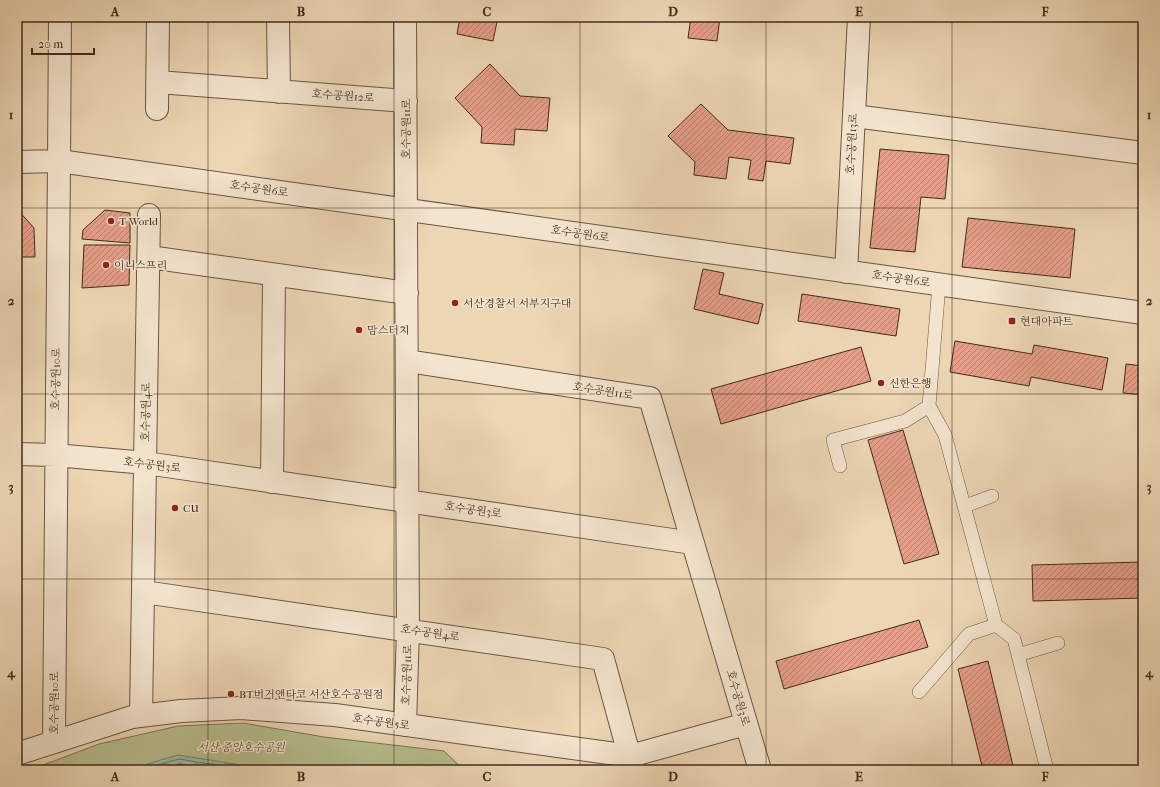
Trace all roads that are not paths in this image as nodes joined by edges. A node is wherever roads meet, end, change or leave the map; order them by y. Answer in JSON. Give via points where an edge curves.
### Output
{"nodes":[{"id":1,"x":60,"y":17,"type":"edge"},
{"id":2,"x":158,"y":17,"type":"edge"},
{"id":3,"x":278,"y":17,"type":"edge"},
{"id":4,"x":405,"y":17,"type":"edge"},
{"id":5,"x":858,"y":17,"type":"edge"},
{"id":6,"x":158,"y":82,"type":"junction"},
{"id":7,"x":279,"y":92,"type":"junction"},
{"id":8,"x":406,"y":101,"type":"junction"},
{"id":9,"x":157,"y":109,"type":"dead end"},
{"id":10,"x":854,"y":116,"type":"junction"},
{"id":11,"x":1143,"y":153,"type":"edge"},
{"id":12,"x":59,"y":161,"type":"junction"},
{"id":13,"x":17,"y":162,"type":"edge"},
{"id":14,"x":406,"y":210,"type":"junction"},
{"id":15,"x":149,"y":215,"type":"dead end"},
{"id":16,"x":149,"y":256,"type":"junction"},
{"id":17,"x":846,"y":272,"type":"junction"},
{"id":18,"x":274,"y":275,"type":"junction"},
{"id":19,"x":939,"y":285,"type":"junction"},
{"id":20,"x":407,"y":292,"type":"junction"},
{"id":21,"x":1143,"y":314,"type":"edge"},
{"id":22,"x":407,"y":361,"type":"junction"},
{"id":23,"x":929,"y":406,"type":"junction"},
{"id":24,"x":17,"y":454,"type":"edge"},
{"id":25,"x":55,"y":454,"type":"junction"},
{"id":26,"x":146,"y":463,"type":"junction"},
{"id":27,"x":840,"y":466,"type":"dead end"},
{"id":28,"x":272,"y":482,"type":"junction"},
{"id":29,"x":992,"y":496,"type":"dead end"},
{"id":30,"x":408,"y":501,"type":"junction"},
{"id":31,"x":965,"y":506,"type":"junction"},
{"id":32,"x":693,"y":543,"type":"junction"},
{"id":33,"x":144,"y":592,"type":"junction"},
{"id":34,"x":996,"y":625,"type":"junction"},
{"id":35,"x":408,"y":630,"type":"junction"},
{"id":36,"x":1058,"y":643,"type":"dead end"},
{"id":37,"x":1018,"y":655,"type":"junction"},
{"id":38,"x":918,"y":692,"type":"dead end"},
{"id":39,"x":141,"y":716,"type":"junction"},
{"id":40,"x":746,"y":724,"type":"junction"},
{"id":41,"x":405,"y":725,"type":"junction"},
{"id":42,"x":54,"y":742,"type":"junction"},
{"id":43,"x":17,"y":754,"type":"edge"},
{"id":44,"x":632,"y":763,"type":"edge"},
{"id":45,"x":760,"y":770,"type":"edge"},
{"id":46,"x":1047,"y":770,"type":"edge"}],
"edges":[{"from":1,"to":12,"type":"street","name":"호수공원10로"},
{"from":2,"to":6,"type":"street"},
{"from":3,"to":7,"type":"street"},
{"from":4,"to":8,"type":"street","name":"호수공원11로"},
{"from":5,"to":10,"type":"street","name":"호수공원13로"},
{"from":6,"to":7,"type":"street","name":"호수공원12로"},
{"from":6,"to":9,"type":"street"},
{"from":7,"to":8,"type":"street","name":"호수공원12로"},
{"from":8,"to":14,"type":"street","name":"호수공원11로"},
{"from":10,"to":11,"type":"street"},
{"from":10,"to":17,"type":"street","name":"호수공원13로"},
{"from":12,"to":13,"type":"street","name":"호수공원6로"},
{"from":12,"to":14,"type":"street","name":"호수공원6로"},
{"from":12,"to":25,"type":"street","name":"호수공원10로"},
{"from":14,"to":17,"type":"street","name":"호수공원6로"},
{"from":14,"to":20,"type":"street","name":"호수공원11로"},
{"from":15,"to":16,"type":"street","name":"호수공원4로"},
{"from":16,"to":18,"type":"street"},
{"from":16,"to":26,"type":"street","name":"호수공원4로"},
{"from":17,"to":19,"type":"street","name":"호수공원6로"},
{"from":18,"to":20,"type":"street"},
{"from":18,"to":28,"type":"street"},
{"from":19,"to":21,"type":"street","name":"호수공원6로"},
{"from":19,"to":23,"type":"lane"},
{"from":20,"to":22,"type":"street","name":"호수공원11로"},
{"from":22,"to":30,"type":"street","name":"호수공원11로"},
{"from":22,"to":32,"type":"street","name":"호수공원11로","via":[[650,398]]},
{"from":23,"to":27,"type":"lane","via":[[905,421],[833,440]]},
{"from":23,"to":31,"type":"lane","via":[[945,435]]},
{"from":24,"to":25,"type":"street","name":"호수공원3로"},
{"from":25,"to":26,"type":"street","name":"호수공원3로"},
{"from":25,"to":42,"type":"street","name":"호수공원10로"},
{"from":26,"to":28,"type":"street","name":"호수공원3로"},
{"from":26,"to":33,"type":"street","name":"호수공원4로"},
{"from":28,"to":30,"type":"street","name":"호수공원3로"},
{"from":29,"to":31,"type":"lane"},
{"from":30,"to":32,"type":"street","name":"호수공원3로"},
{"from":30,"to":35,"type":"street","name":"호수공원11로"},
{"from":31,"to":34,"type":"lane"},
{"from":32,"to":40,"type":"street","name":"호수공원3로"},
{"from":33,"to":35,"type":"street","name":"호수공원4로"},
{"from":33,"to":39,"type":"street","name":"호수공원4로"},
{"from":34,"to":37,"type":"lane","via":[[1014,639]]},
{"from":34,"to":38,"type":"lane","via":[[969,634]]},
{"from":35,"to":41,"type":"street","name":"호수공원11로"},
{"from":35,"to":44,"type":"street","name":"호수공원4로","via":[[603,659]]},
{"from":36,"to":37,"type":"lane"},
{"from":37,"to":46,"type":"lane"},
{"from":39,"to":41,"type":"street","name":"호수공원5로","via":[[241,708],[335,715]]},
{"from":39,"to":42,"type":"street","name":"호수공원5로"},
{"from":40,"to":44,"type":"street","name":"호수공원5로"},
{"from":40,"to":45,"type":"street","name":"호수공원3로"},
{"from":41,"to":44,"type":"street","name":"호수공원5로"},
{"from":42,"to":43,"type":"street","name":"호수공원5로"}]}
